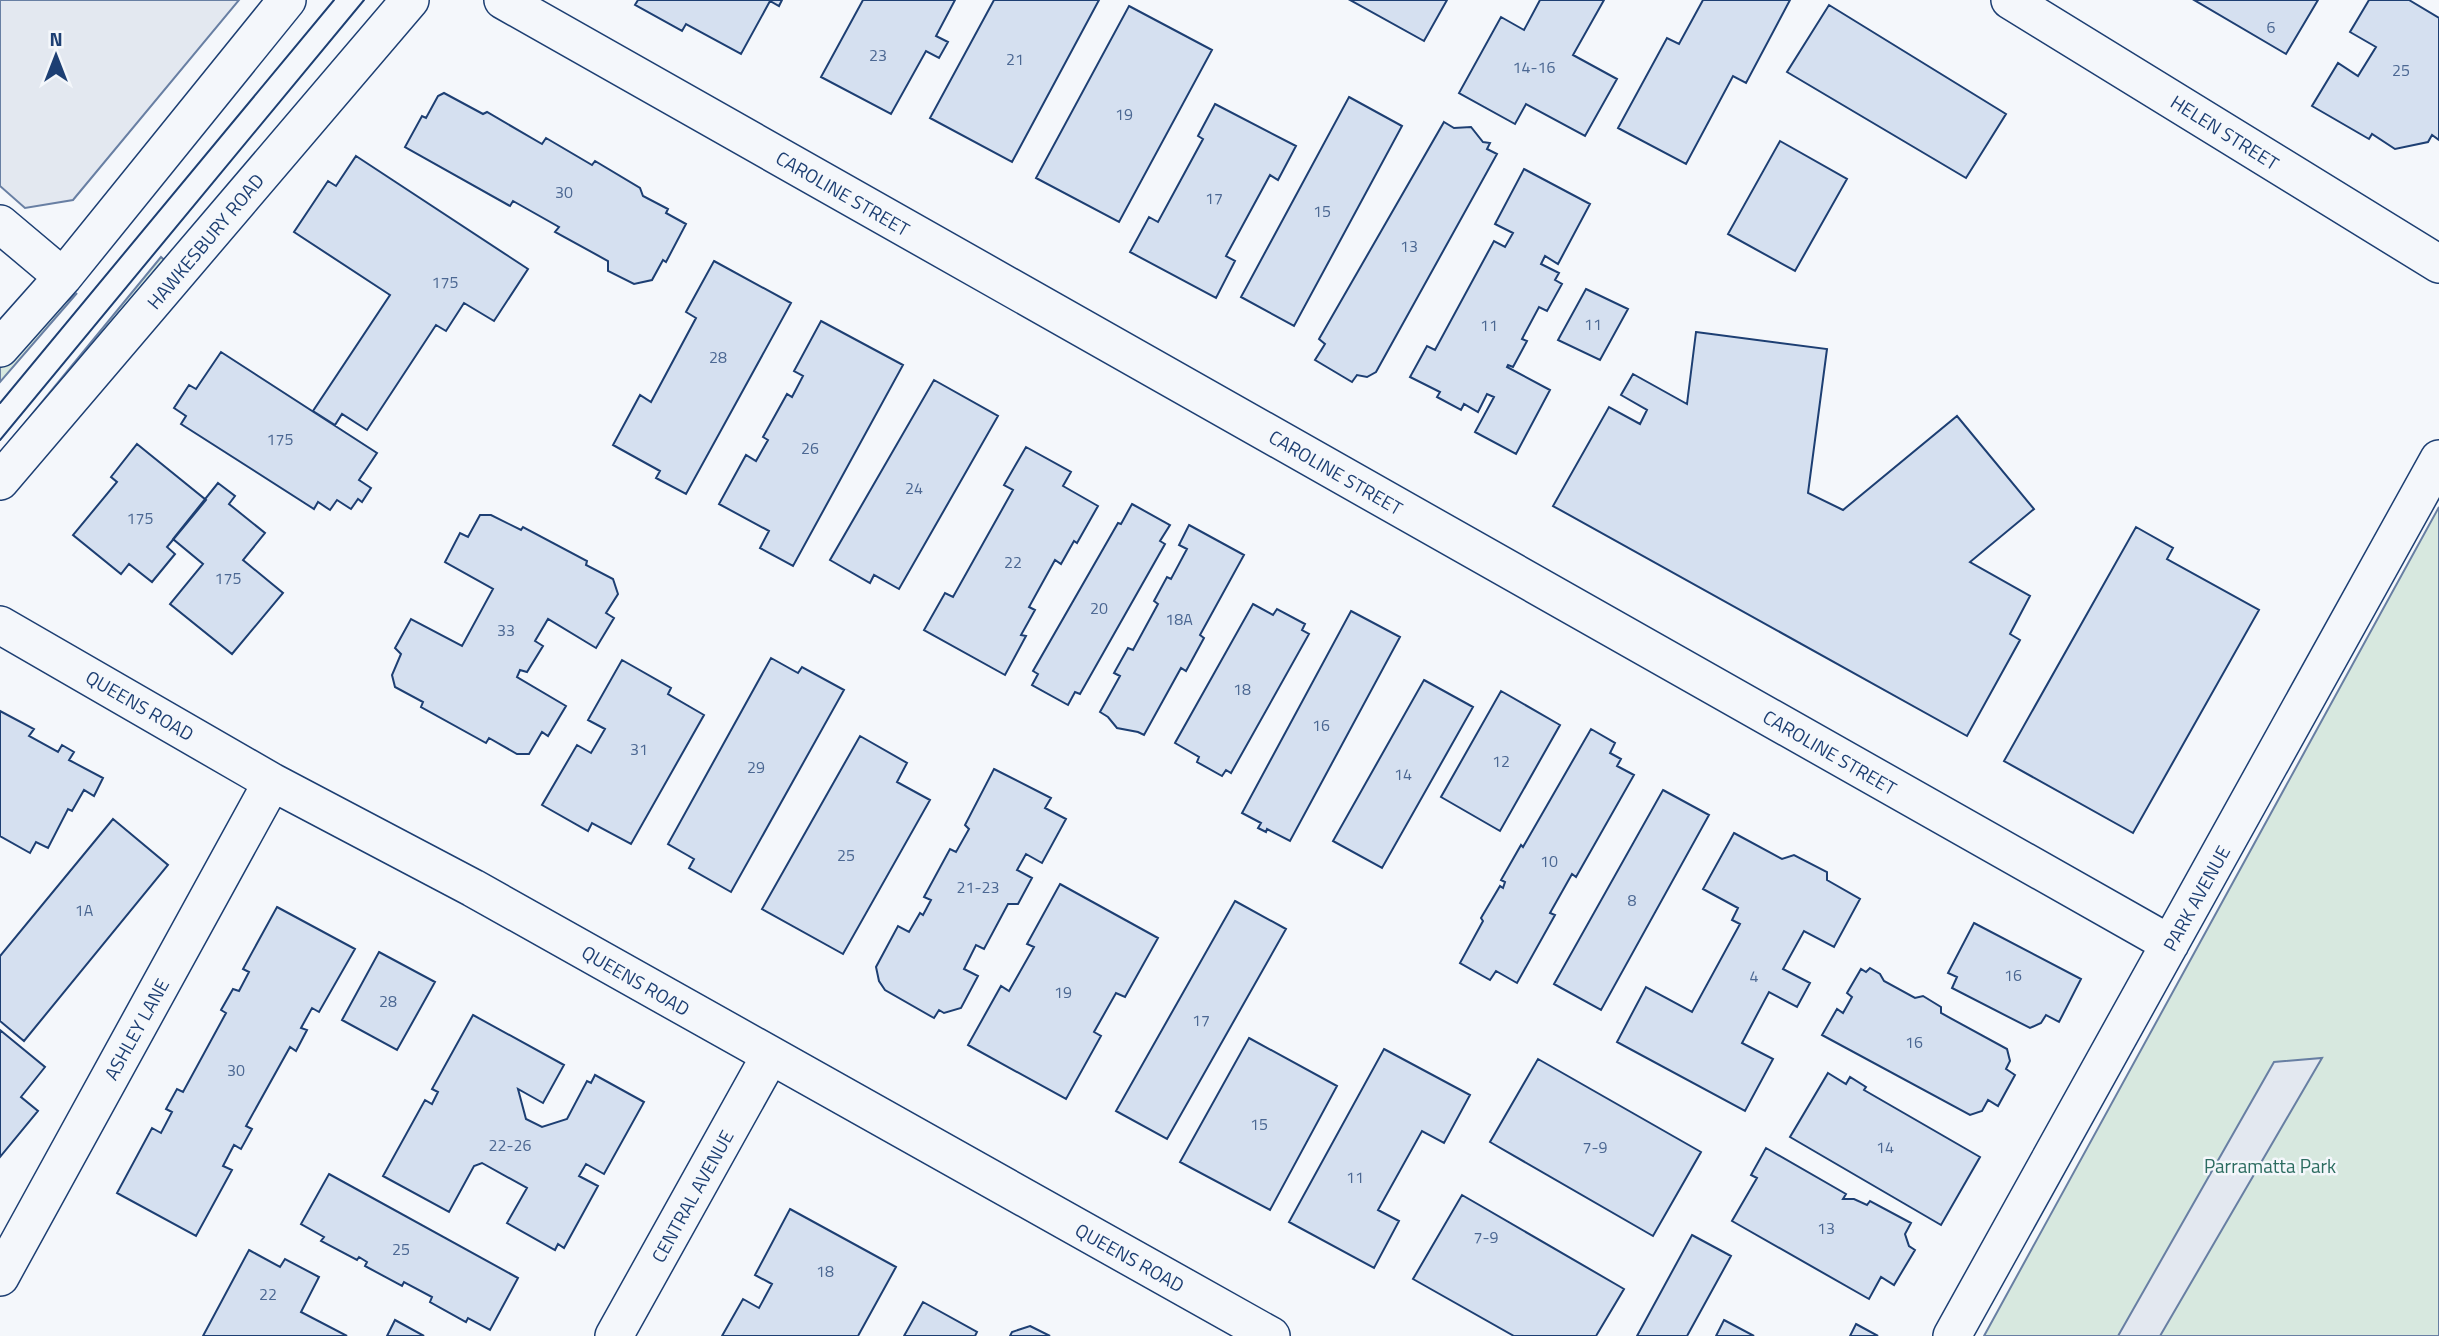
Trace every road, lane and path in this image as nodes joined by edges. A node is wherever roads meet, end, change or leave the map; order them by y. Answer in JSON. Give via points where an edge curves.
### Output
{"nodes":[{"id":1,"x":287,"y":0,"type":"edge"},
{"id":2,"x":410,"y":0,"type":"edge"},
{"id":3,"x":503,"y":0,"type":"edge"},
{"id":4,"x":2010,"y":0,"type":"edge"},
{"id":5,"x":0,"y":224,"type":"edge"},
{"id":6,"x":2439,"y":264,"type":"edge"},
{"id":7,"x":63,"y":277,"type":"junction"},
{"id":8,"x":0,"y":348,"type":"edge"},
{"id":9,"x":2439,"y":459,"type":"edge"},
{"id":10,"x":0,"y":481,"type":"edge"},
{"id":11,"x":7,"y":629,"type":"edge"},
{"id":12,"x":272,"y":782,"type":"junction"},
{"id":13,"x":2170,"y":944,"type":"junction"},
{"id":14,"x":770,"y":1056,"type":"junction"},
{"id":15,"x":0,"y":1277,"type":"edge"},
{"id":16,"x":614,"y":1336,"type":"edge"},
{"id":17,"x":1271,"y":1336,"type":"edge"},
{"id":18,"x":1952,"y":1336,"type":"edge"}],
"edges":[{"from":1,"to":7,"type":"street"},
{"from":2,"to":10,"type":"street","name":"HAWKESBURY ROAD"},
{"from":3,"to":13,"type":"street","name":"CAROLINE STREET"},
{"from":4,"to":6,"type":"street","name":"HELEN STREET"},
{"from":5,"to":7,"type":"street"},
{"from":7,"to":8,"type":"street"},
{"from":9,"to":13,"type":"street","name":"PARK AVENUE"},
{"from":11,"to":12,"type":"street","name":"QUEENS ROAD"},
{"from":12,"to":14,"type":"street","name":"QUEENS ROAD","via":[[473,888]]},
{"from":12,"to":15,"type":"street","name":"ASHLEY LANE"},
{"from":13,"to":18,"type":"street","name":"PARK AVENUE"},
{"from":14,"to":16,"type":"street","name":"CENTRAL AVENUE"},
{"from":14,"to":17,"type":"street","name":"QUEENS ROAD"}]}
